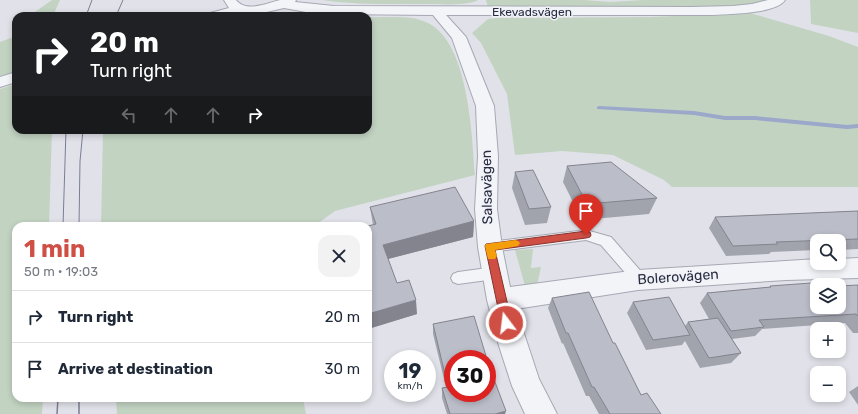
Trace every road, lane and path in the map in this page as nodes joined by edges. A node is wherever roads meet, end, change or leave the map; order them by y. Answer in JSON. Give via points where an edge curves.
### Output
{"nodes":[{"id":1,"x":230,"y":0,"type":"edge"},
{"id":2,"x":779,"y":0,"type":"edge"},
{"id":3,"x":287,"y":2,"type":"edge"},
{"id":4,"x":243,"y":9,"type":"junction"},
{"id":5,"x":231,"y":12,"type":"edge"},
{"id":6,"x":438,"y":12,"type":"junction"},
{"id":7,"x":490,"y":246,"type":"junction"},
{"id":8,"x":858,"y":268,"type":"edge"},
{"id":9,"x":458,"y":278,"type":"dead end"},
{"id":10,"x":640,"y":280,"type":"junction"},
{"id":11,"x":498,"y":287,"type":"junction"},
{"id":12,"x":541,"y":414,"type":"edge"}],
"edges":[{"from":1,"to":4,"type":"street","via":[[232,4]]},
{"from":2,"to":6,"type":"street","name":"Ekevadsvägen","via":[[770,4],[731,10]]},
{"from":3,"to":4,"type":"street","via":[[260,10]]},
{"from":3,"to":6,"type":"street","name":"Ekevadsvägen","via":[[306,8],[334,10]]},
{"from":4,"to":5,"type":"street"},
{"from":6,"to":7,"type":"street","name":"Salsavägen","via":[[459,37],[485,106],[488,156],[486,209]]},
{"from":7,"to":10,"type":"lane","via":[[586,235],[606,242]]},
{"from":7,"to":11,"type":"street","name":"Salsavägen"},
{"from":8,"to":10,"type":"street","name":"Bolerovägen"},
{"from":9,"to":11,"type":"lane"},
{"from":10,"to":11,"type":"street","name":"Bolerovägen"},
{"from":11,"to":12,"type":"street","name":"Salsavägen","via":[[513,346]]}]}
